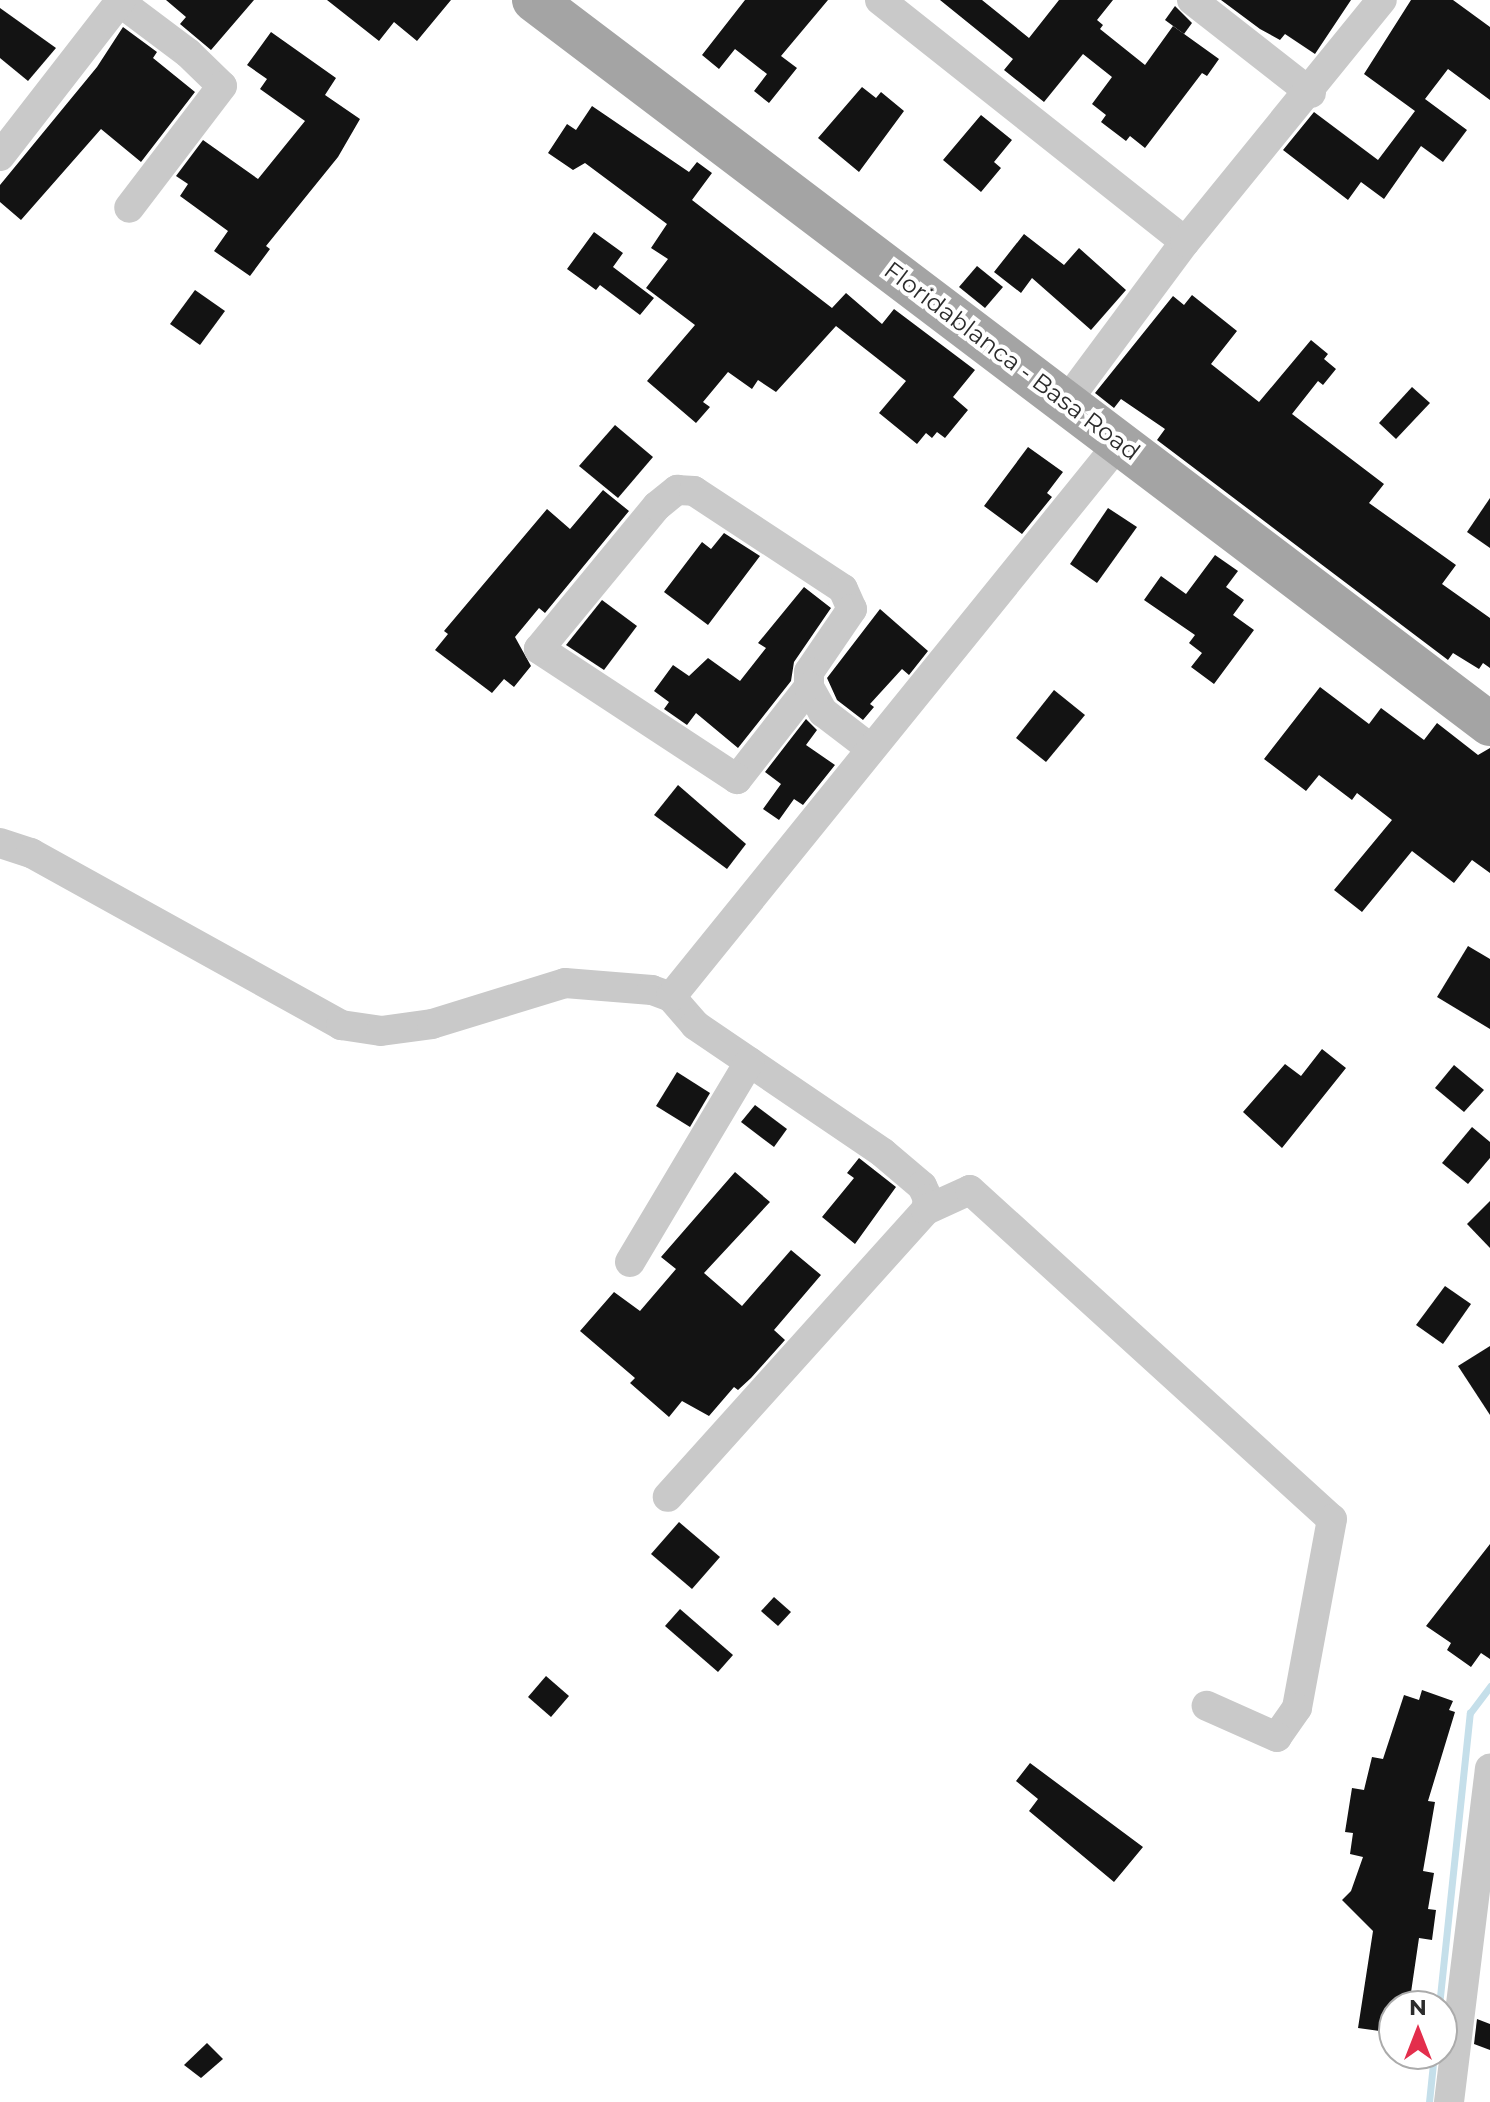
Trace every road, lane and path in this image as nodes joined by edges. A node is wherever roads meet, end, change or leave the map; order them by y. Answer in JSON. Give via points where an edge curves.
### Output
{"nodes":[{"id":1,"x":534,"y":0,"type":"edge"},
{"id":2,"x":880,"y":0,"type":"edge"},
{"id":3,"x":1192,"y":0,"type":"edge"},
{"id":4,"x":1382,"y":0,"type":"edge"},
{"id":5,"x":121,"y":1,"type":"edge"},
{"id":6,"x":1311,"y":93,"type":"junction"},
{"id":7,"x":0,"y":156,"type":"edge"},
{"id":8,"x":129,"y":208,"type":"dead end"},
{"id":9,"x":1185,"y":242,"type":"junction"},
{"id":10,"x":1066,"y":402,"type":"junction"},
{"id":11,"x":1120,"y":442,"type":"junction"},
{"id":12,"x":809,"y":687,"type":"junction"},
{"id":13,"x":1490,"y":724,"type":"edge"},
{"id":14,"x":870,"y":748,"type":"junction"},
{"id":15,"x":0,"y":843,"type":"edge"},
{"id":16,"x":671,"y":997,"type":"junction"},
{"id":17,"x":749,"y":1062,"type":"junction"},
{"id":18,"x":926,"y":1210,"type":"junction"},
{"id":19,"x":630,"y":1262,"type":"dead end"},
{"id":20,"x":668,"y":1497,"type":"dead end"},
{"id":21,"x":1207,"y":1706,"type":"dead end"},
{"id":22,"x":1490,"y":1769,"type":"edge"},
{"id":23,"x":1449,"y":2102,"type":"edge"}],
"edges":[{"from":1,"to":10,"type":"main road","name":"Floridablanca - Basa Road"},
{"from":2,"to":9,"type":"street"},
{"from":3,"to":6,"type":"street"},
{"from":4,"to":6,"type":"street"},
{"from":5,"to":7,"type":"street"},
{"from":5,"to":8,"type":"street","via":[[222,86]]},
{"from":6,"to":9,"type":"street"},
{"from":9,"to":10,"type":"street"},
{"from":10,"to":11,"type":"main road","name":"Floridablanca - Basa Road"},
{"from":11,"to":13,"type":"main road","name":"Floridablanca - Basa Road"},
{"from":11,"to":14,"type":"street"},
{"from":12,"to":12,"type":"street","via":[[737,779],[539,649],[657,506],[677,490],[694,491],[843,589],[852,609],[809,672]]},
{"from":12,"to":14,"type":"street","via":[[823,712]]},
{"from":14,"to":16,"type":"street"},
{"from":15,"to":16,"type":"street","via":[[31,853],[341,1025],[381,1031],[432,1024],[565,983],[652,990]]},
{"from":16,"to":17,"type":"street","via":[[695,1025]]},
{"from":17,"to":18,"type":"street","via":[[912,1178],[928,1199]]},
{"from":17,"to":19,"type":"street"},
{"from":18,"to":20,"type":"street"},
{"from":18,"to":21,"type":"street","via":[[970,1190],[1332,1519],[1297,1708],[1277,1737]]},
{"from":22,"to":23,"type":"street"}]}
